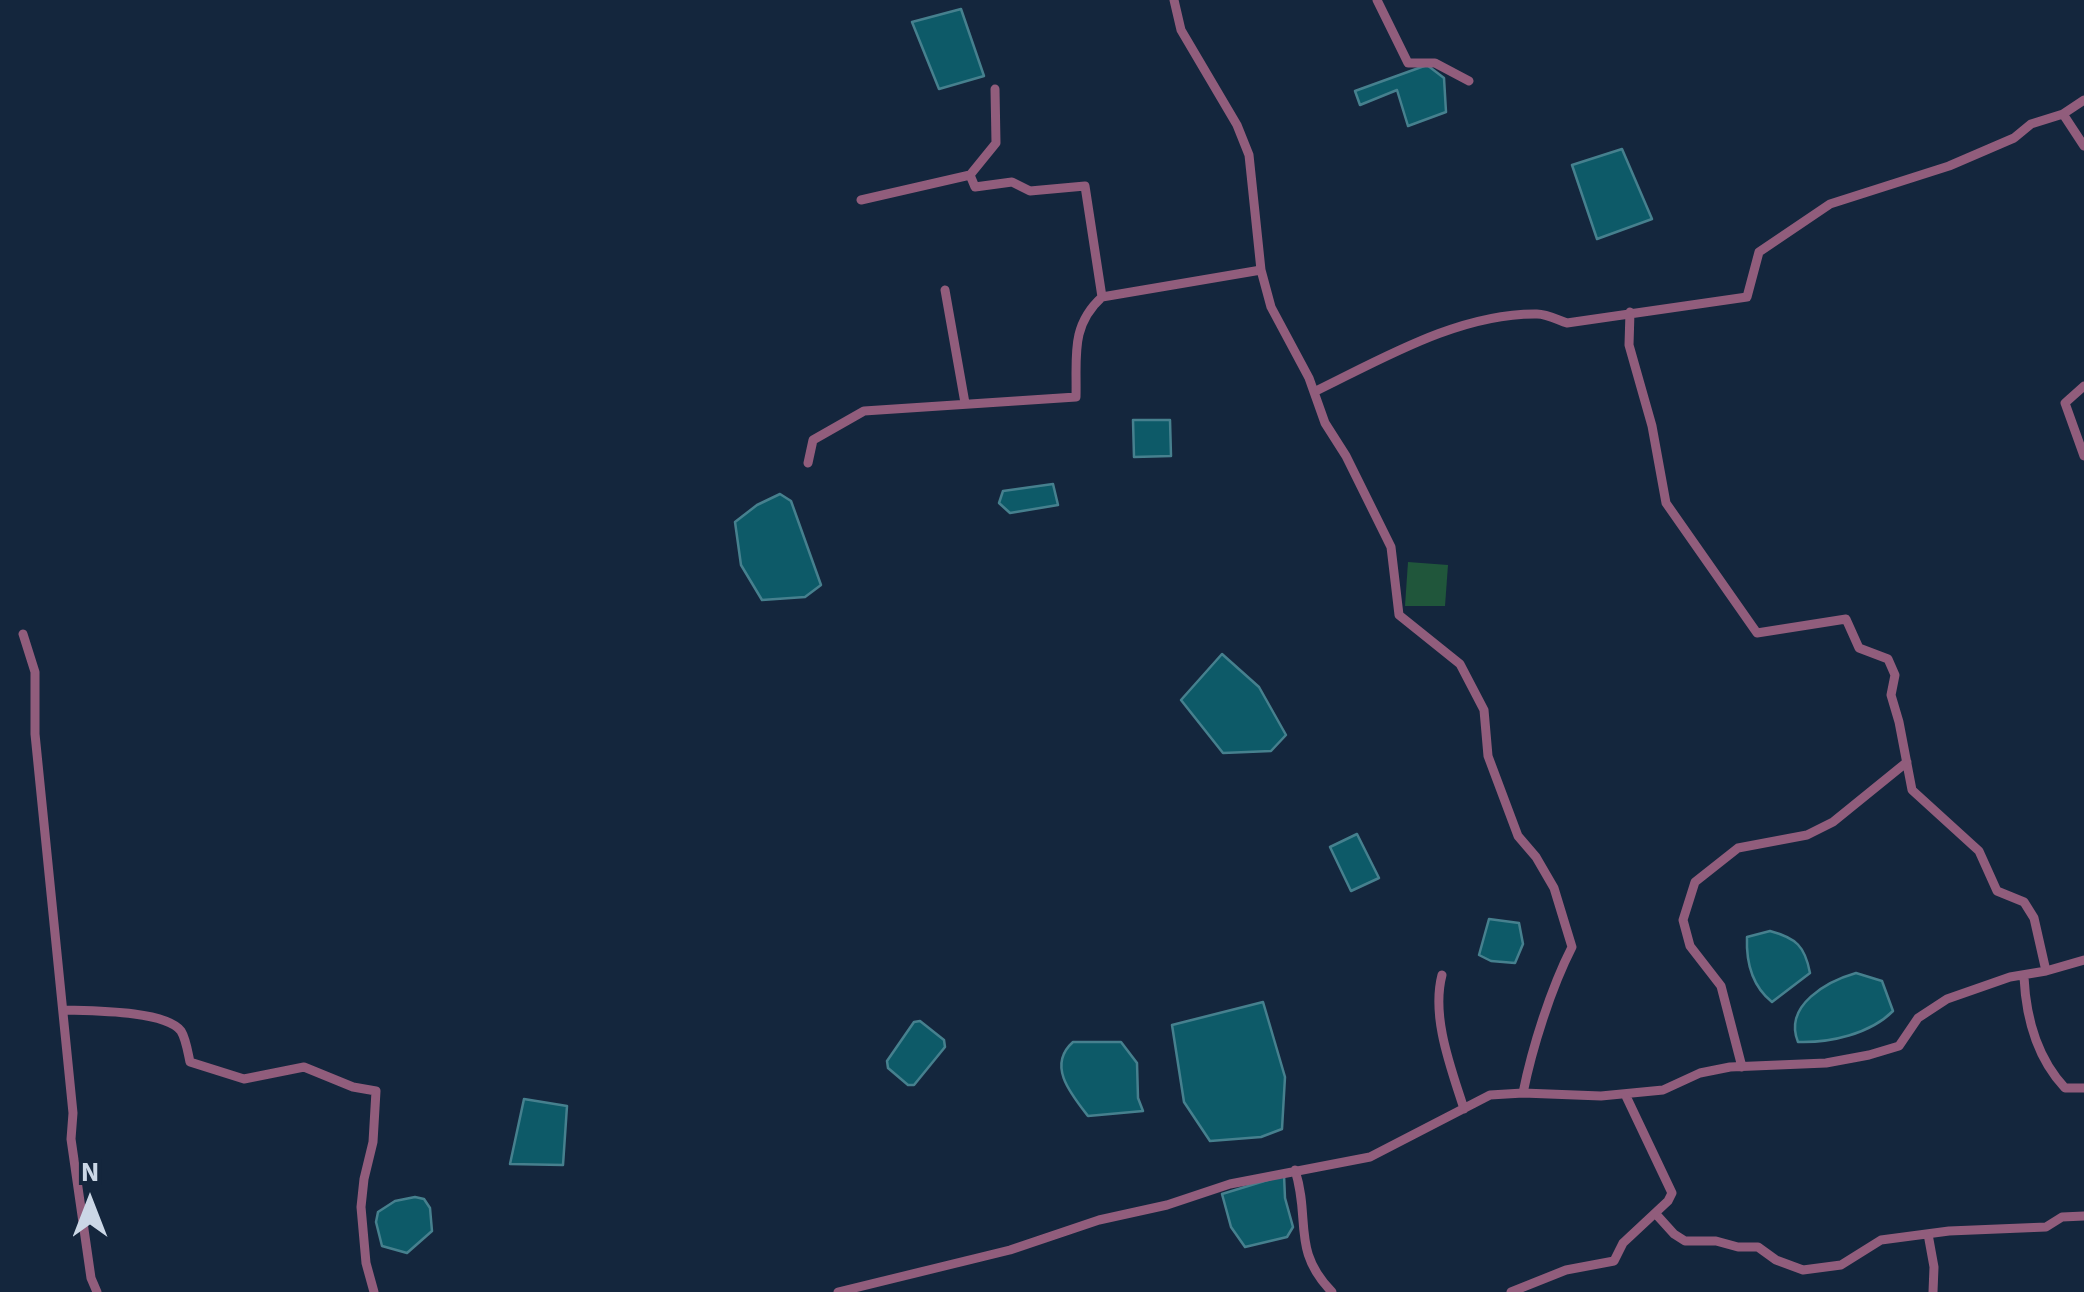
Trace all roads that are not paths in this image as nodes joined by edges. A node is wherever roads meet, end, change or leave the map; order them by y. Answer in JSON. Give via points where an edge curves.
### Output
{"nodes":[{"id":1,"x":1174,"y":0,"type":"edge"},
{"id":2,"x":1377,"y":0,"type":"edge"},
{"id":3,"x":1469,"y":81,"type":"dead end"},
{"id":4,"x":995,"y":89,"type":"dead end"},
{"id":5,"x":2084,"y":100,"type":"edge"},
{"id":6,"x":2063,"y":114,"type":"junction"},
{"id":7,"x":2084,"y":146,"type":"edge"},
{"id":8,"x":970,"y":175,"type":"junction"},
{"id":9,"x":861,"y":200,"type":"dead end"},
{"id":10,"x":1260,"y":270,"type":"junction"},
{"id":11,"x":945,"y":290,"type":"dead end"},
{"id":12,"x":1102,"y":297,"type":"junction"},
{"id":13,"x":1630,"y":312,"type":"junction"},
{"id":14,"x":2084,"y":386,"type":"edge"},
{"id":15,"x":1314,"y":392,"type":"junction"},
{"id":16,"x":966,"y":403,"type":"junction"},
{"id":17,"x":2084,"y":456,"type":"edge"},
{"id":18,"x":808,"y":463,"type":"dead end"},
{"id":19,"x":22,"y":634,"type":"dead end"},
{"id":20,"x":1907,"y":762,"type":"junction"},
{"id":21,"x":2084,"y":960,"type":"edge"},
{"id":22,"x":2046,"y":970,"type":"junction"},
{"id":23,"x":1442,"y":975,"type":"dead end"},
{"id":24,"x":2024,"y":977,"type":"junction"},
{"id":25,"x":63,"y":1010,"type":"junction"},
{"id":26,"x":1742,"y":1067,"type":"junction"},
{"id":27,"x":2084,"y":1088,"type":"edge"},
{"id":28,"x":1524,"y":1093,"type":"junction"},
{"id":29,"x":1625,"y":1094,"type":"junction"},
{"id":30,"x":1464,"y":1109,"type":"junction"},
{"id":31,"x":1296,"y":1170,"type":"junction"},
{"id":32,"x":1655,"y":1213,"type":"junction"},
{"id":33,"x":2084,"y":1216,"type":"edge"},
{"id":34,"x":1928,"y":1234,"type":"junction"},
{"id":35,"x":97,"y":1292,"type":"edge"},
{"id":36,"x":374,"y":1292,"type":"edge"},
{"id":37,"x":838,"y":1292,"type":"edge"},
{"id":38,"x":1332,"y":1292,"type":"edge"},
{"id":39,"x":1511,"y":1292,"type":"edge"},
{"id":40,"x":1933,"y":1292,"type":"edge"}],
"edges":[{"from":1,"to":10,"type":"street","via":[[1181,30],[1249,155]]},
{"from":2,"to":3,"type":"street","via":[[1408,63],[1435,63]]},
{"from":4,"to":8,"type":"street","via":[[996,143]]},
{"from":5,"to":6,"type":"street"},
{"from":6,"to":7,"type":"street"},
{"from":6,"to":13,"type":"street","via":[[1949,166],[1830,204],[1759,252],[1746,297]]},
{"from":8,"to":9,"type":"street"},
{"from":8,"to":12,"type":"street","via":[[975,187],[1086,186]]},
{"from":10,"to":12,"type":"street"},
{"from":10,"to":15,"type":"street","via":[[1270,307]]},
{"from":11,"to":16,"type":"street"},
{"from":12,"to":16,"type":"street","via":[[1077,332],[1076,396]]},
{"from":13,"to":15,"type":"street","via":[[1567,323],[1540,314],[1476,322]]},
{"from":13,"to":20,"type":"street","via":[[1629,344],[1666,503],[1757,633],[1846,619],[1859,648],[1888,659]]},
{"from":14,"to":17,"type":"street","via":[[2065,403]]},
{"from":15,"to":28,"type":"street","via":[[1391,547],[1398,615],[1460,664],[1484,710],[1488,756],[1518,836],[1558,903],[1572,948]]},
{"from":16,"to":18,"type":"street","via":[[864,411],[813,440]]},
{"from":19,"to":25,"type":"street","via":[[36,672]]},
{"from":20,"to":22,"type":"street","via":[[1912,790],[1979,852],[1997,891],[2024,902]]},
{"from":20,"to":26,"type":"street","via":[[1832,822],[1738,848],[1695,882],[1683,920],[1690,946],[1722,986]]},
{"from":21,"to":22,"type":"street"},
{"from":22,"to":24,"type":"street"},
{"from":23,"to":30,"type":"street","via":[[1436,996]]},
{"from":24,"to":26,"type":"street","via":[[1947,999],[1918,1018],[1899,1046],[1826,1063]]},
{"from":24,"to":27,"type":"street","via":[[2043,1060],[2065,1088]]},
{"from":25,"to":35,"type":"street","via":[[71,1139]]},
{"from":25,"to":36,"type":"street","via":[[128,1012],[172,1024],[182,1032],[190,1062],[244,1079],[304,1067],[376,1091],[362,1207]]},
{"from":26,"to":29,"type":"street"},
{"from":28,"to":29,"type":"street"},
{"from":28,"to":30,"type":"street","via":[[1490,1095]]},
{"from":29,"to":32,"type":"street","via":[[1672,1192]]},
{"from":30,"to":31,"type":"street","via":[[1370,1156]]},
{"from":31,"to":37,"type":"street"},
{"from":31,"to":38,"type":"street","via":[[1305,1252]]},
{"from":32,"to":34,"type":"street","via":[[1684,1241],[1758,1247],[1803,1270],[1841,1265],[1881,1240]]},
{"from":32,"to":39,"type":"street","via":[[1614,1260]]},
{"from":33,"to":34,"type":"street","via":[[2062,1216],[2046,1227]]},
{"from":34,"to":40,"type":"street"}]}
